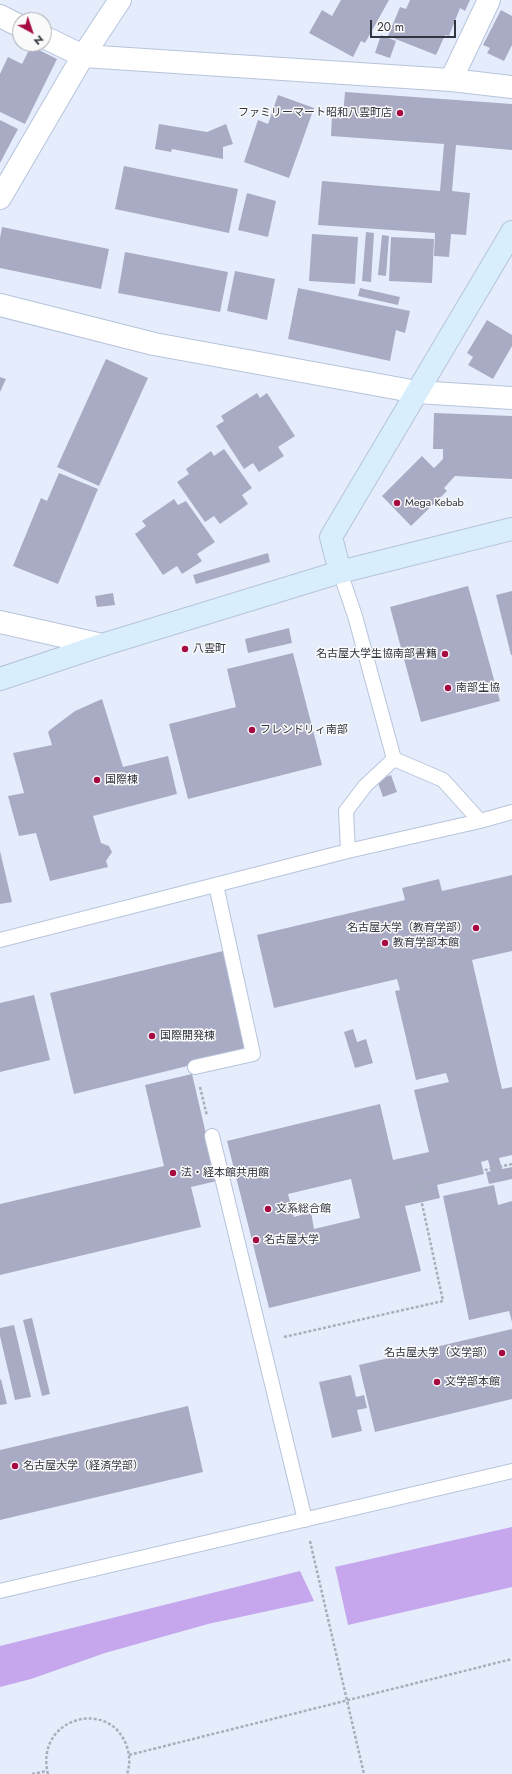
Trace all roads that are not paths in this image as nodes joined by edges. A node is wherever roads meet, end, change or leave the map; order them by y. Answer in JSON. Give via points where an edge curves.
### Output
{"nodes":[{"id":1,"x":120,"y":0,"type":"edge"},
{"id":2,"x":489,"y":0,"type":"edge"},
{"id":3,"x":0,"y":16,"type":"edge"},
{"id":4,"x":12,"y":22,"type":"edge"},
{"id":5,"x":52,"y":41,"type":"edge"},
{"id":6,"x":84,"y":56,"type":"junction"},
{"id":7,"x":451,"y":80,"type":"junction"},
{"id":8,"x":512,"y":87,"type":"edge"},
{"id":9,"x":0,"y":198,"type":"edge"},
{"id":10,"x":512,"y":232,"type":"edge"},
{"id":11,"x":0,"y":305,"type":"edge"},
{"id":12,"x":417,"y":392,"type":"junction"},
{"id":13,"x":512,"y":398,"type":"edge"},
{"id":14,"x":512,"y":529,"type":"edge"},
{"id":15,"x":340,"y":572,"type":"junction"},
{"id":16,"x":0,"y":622,"type":"edge"},
{"id":17,"x":102,"y":644,"type":"junction"},
{"id":18,"x":0,"y":679,"type":"edge"},
{"id":19,"x":394,"y":759,"type":"junction"},
{"id":20,"x":512,"y":812,"type":"edge"},
{"id":21,"x":480,"y":821,"type":"junction"},
{"id":22,"x":348,"y":851,"type":"junction"},
{"id":23,"x":216,"y":885,"type":"junction"},
{"id":24,"x":0,"y":940,"type":"edge"},
{"id":25,"x":195,"y":1067,"type":"road end"},
{"id":26,"x":212,"y":1136,"type":"road end"},
{"id":27,"x":512,"y":1471,"type":"edge"},
{"id":28,"x":305,"y":1520,"type":"junction"},
{"id":29,"x":0,"y":1591,"type":"edge"}],
"edges":[{"from":1,"to":6,"type":"street"},
{"from":2,"to":7,"type":"street"},
{"from":3,"to":4,"type":"street"},
{"from":5,"to":6,"type":"street"},
{"from":6,"to":7,"type":"street"},
{"from":6,"to":9,"type":"street"},
{"from":7,"to":8,"type":"street"},
{"from":10,"to":12,"type":"street"},
{"from":11,"to":12,"type":"street","via":[[154,344]]},
{"from":12,"to":13,"type":"street"},
{"from":12,"to":15,"type":"street","via":[[331,537]]},
{"from":14,"to":15,"type":"street"},
{"from":15,"to":17,"type":"street"},
{"from":15,"to":19,"type":"lane","via":[[355,616]]},
{"from":16,"to":17,"type":"street"},
{"from":17,"to":18,"type":"street"},
{"from":19,"to":21,"type":"lane","via":[[443,780]]},
{"from":19,"to":22,"type":"lane","via":[[365,786],[346,811]]},
{"from":20,"to":21,"type":"lane"},
{"from":21,"to":22,"type":"lane"},
{"from":22,"to":23,"type":"lane"},
{"from":23,"to":24,"type":"lane"},
{"from":23,"to":25,"type":"lane","via":[[253,1054]]},
{"from":26,"to":28,"type":"lane"},
{"from":27,"to":28,"type":"lane"},
{"from":28,"to":29,"type":"lane"}]}
